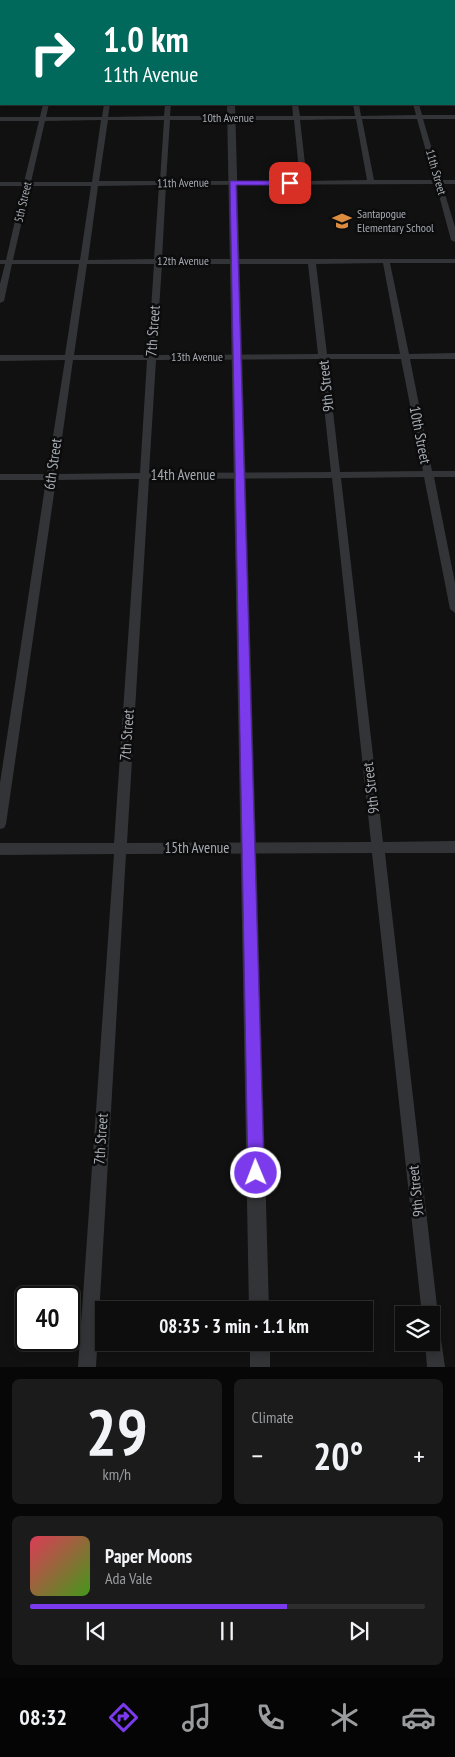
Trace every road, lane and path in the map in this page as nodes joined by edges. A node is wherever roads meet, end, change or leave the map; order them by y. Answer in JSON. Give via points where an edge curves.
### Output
{"nodes":[{"id":1,"x":46,"y":105,"type":"edge"},
{"id":2,"x":107,"y":105,"type":"edge"},
{"id":3,"x":168,"y":105,"type":"edge"},
{"id":4,"x":295,"y":105,"type":"edge"},
{"id":5,"x":356,"y":105,"type":"edge"},
{"id":6,"x":416,"y":105,"type":"edge"},
{"id":7,"x":231,"y":111,"type":"edge"},
{"id":8,"x":296,"y":117,"type":"junction"},
{"id":9,"x":420,"y":117,"type":"junction"},
{"id":10,"x":455,"y":117,"type":"edge"},
{"id":11,"x":42,"y":118,"type":"junction"},
{"id":12,"x":105,"y":118,"type":"junction"},
{"id":13,"x":167,"y":118,"type":"junction"},
{"id":14,"x":359,"y":118,"type":"junction"},
{"id":15,"x":0,"y":119,"type":"edge"},
{"id":16,"x":455,"y":182,"type":"edge"},
{"id":17,"x":162,"y":183,"type":"junction"},
{"id":18,"x":233,"y":183,"type":"junction"},
{"id":19,"x":304,"y":183,"type":"junction"},
{"id":20,"x":371,"y":183,"type":"junction"},
{"id":21,"x":439,"y":183,"type":"junction"},
{"id":22,"x":0,"y":184,"type":"edge"},
{"id":23,"x":27,"y":184,"type":"junction"},
{"id":24,"x":95,"y":184,"type":"junction"},
{"id":25,"x":455,"y":240,"type":"edge"},
{"id":26,"x":386,"y":260,"type":"junction"},
{"id":27,"x":158,"y":261,"type":"junction"},
{"id":28,"x":234,"y":261,"type":"junction"},
{"id":29,"x":312,"y":261,"type":"junction"},
{"id":30,"x":455,"y":261,"type":"edge"},
{"id":31,"x":0,"y":262,"type":"edge"},
{"id":32,"x":9,"y":262,"type":"junction"},
{"id":33,"x":83,"y":262,"type":"junction"},
{"id":34,"x":0,"y":301,"type":"edge"},
{"id":35,"x":236,"y":356,"type":"junction"},
{"id":36,"x":323,"y":356,"type":"junction"},
{"id":37,"x":405,"y":356,"type":"junction"},
{"id":38,"x":455,"y":356,"type":"edge"},
{"id":39,"x":151,"y":357,"type":"junction"},
{"id":40,"x":0,"y":358,"type":"edge"},
{"id":41,"x":69,"y":358,"type":"junction"},
{"id":42,"x":336,"y":474,"type":"junction"},
{"id":43,"x":428,"y":474,"type":"junction"},
{"id":44,"x":455,"y":474,"type":"edge"},
{"id":45,"x":241,"y":475,"type":"junction"},
{"id":46,"x":52,"y":476,"type":"junction"},
{"id":47,"x":143,"y":476,"type":"junction"},
{"id":48,"x":0,"y":477,"type":"edge"},
{"id":49,"x":455,"y":609,"type":"edge"},
{"id":50,"x":0,"y":824,"type":"edge"},
{"id":51,"x":378,"y":847,"type":"junction"},
{"id":52,"x":455,"y":847,"type":"edge"},
{"id":53,"x":119,"y":848,"type":"junction"},
{"id":54,"x":250,"y":848,"type":"junction"},
{"id":55,"x":0,"y":849,"type":"edge"},
{"id":56,"x":259,"y":1301,"type":"edge"},
{"id":57,"x":429,"y":1306,"type":"edge"},
{"id":58,"x":260,"y":1351,"type":"edge"},
{"id":59,"x":434,"y":1351,"type":"edge"},
{"id":60,"x":87,"y":1367,"type":"edge"},
{"id":61,"x":260,"y":1367,"type":"edge"},
{"id":62,"x":436,"y":1367,"type":"edge"}],
"edges":[{"from":1,"to":11,"type":"street","name":"5th Street"},
{"from":2,"to":12,"type":"street","name":"6th Street"},
{"from":3,"to":13,"type":"street","name":"7th Street"},
{"from":4,"to":8,"type":"street"},
{"from":5,"to":14,"type":"street"},
{"from":6,"to":9,"type":"street","name":"11th Street"},
{"from":7,"to":8,"type":"street","name":"10th Avenue"},
{"from":7,"to":13,"type":"street","name":"10th Avenue"},
{"from":7,"to":18,"type":"street"},
{"from":8,"to":14,"type":"street","name":"10th Avenue"},
{"from":8,"to":19,"type":"street"},
{"from":9,"to":10,"type":"street","name":"10th Avenue"},
{"from":9,"to":14,"type":"street","name":"10th Avenue"},
{"from":9,"to":21,"type":"street","name":"11th Street"},
{"from":11,"to":12,"type":"street","name":"10th Avenue"},
{"from":11,"to":15,"type":"street","name":"10th Avenue"},
{"from":11,"to":23,"type":"street","name":"5th Street"},
{"from":12,"to":13,"type":"street","name":"10th Avenue"},
{"from":12,"to":24,"type":"street","name":"6th Street"},
{"from":13,"to":17,"type":"street","name":"7th Street"},
{"from":14,"to":20,"type":"street"},
{"from":16,"to":21,"type":"street","name":"11th Avenue"},
{"from":17,"to":18,"type":"street","name":"11th Avenue"},
{"from":17,"to":24,"type":"street","name":"11th Avenue"},
{"from":17,"to":27,"type":"street","name":"7th Street"},
{"from":18,"to":19,"type":"street","name":"11th Avenue"},
{"from":18,"to":28,"type":"street"},
{"from":19,"to":20,"type":"street","name":"11th Avenue"},
{"from":20,"to":21,"type":"street","name":"11th Avenue"},
{"from":21,"to":25,"type":"street","name":"11th Street"},
{"from":22,"to":23,"type":"street","name":"11th Avenue"},
{"from":23,"to":24,"type":"street","name":"11th Avenue"},
{"from":23,"to":32,"type":"street","name":"5th Street"},
{"from":24,"to":33,"type":"street","name":"6th Street"},
{"from":26,"to":29,"type":"street","name":"12th Avenue"},
{"from":26,"to":30,"type":"street","name":"12th Avenue"},
{"from":26,"to":37,"type":"street","name":"10th Street"},
{"from":27,"to":28,"type":"street","name":"12th Avenue"},
{"from":27,"to":33,"type":"street","name":"12th Avenue"},
{"from":27,"to":39,"type":"street","name":"7th Street"},
{"from":28,"to":29,"type":"street","name":"12th Avenue"},
{"from":28,"to":35,"type":"street"},
{"from":29,"to":36,"type":"street","name":"9th Street"},
{"from":31,"to":32,"type":"street","name":"12th Avenue"},
{"from":32,"to":33,"type":"street","name":"12th Avenue"},
{"from":32,"to":34,"type":"street","name":"5th Street"},
{"from":33,"to":41,"type":"street","name":"6th Street"},
{"from":35,"to":36,"type":"street","name":"13th Avenue"},
{"from":35,"to":39,"type":"street","name":"13th Avenue"},
{"from":35,"to":45,"type":"street"},
{"from":36,"to":37,"type":"street","name":"13th Avenue"},
{"from":36,"to":42,"type":"street","name":"9th Street"},
{"from":37,"to":38,"type":"street","name":"13th Avenue"},
{"from":37,"to":43,"type":"street","name":"10th Street"},
{"from":39,"to":41,"type":"street","name":"13th Avenue"},
{"from":39,"to":47,"type":"street","name":"7th Street"},
{"from":40,"to":41,"type":"street","name":"13th Avenue"},
{"from":41,"to":46,"type":"street","name":"6th Street"},
{"from":42,"to":43,"type":"street","name":"14th Avenue"},
{"from":42,"to":45,"type":"street","name":"14th Avenue"},
{"from":42,"to":51,"type":"street","name":"9th Street"},
{"from":43,"to":44,"type":"street","name":"14th Avenue"},
{"from":43,"to":49,"type":"street","name":"10th Street"},
{"from":45,"to":47,"type":"street","name":"14th Avenue"},
{"from":45,"to":54,"type":"street"},
{"from":46,"to":47,"type":"street","name":"14th Avenue"},
{"from":46,"to":48,"type":"street","name":"14th Avenue"},
{"from":46,"to":50,"type":"street","name":"6th Street"},
{"from":47,"to":53,"type":"street","name":"7th Street"},
{"from":51,"to":52,"type":"street","name":"15th Avenue"},
{"from":51,"to":54,"type":"street","name":"15th Avenue"},
{"from":51,"to":57,"type":"street","name":"9th Street"},
{"from":53,"to":54,"type":"street","name":"15th Avenue"},
{"from":53,"to":55,"type":"street","name":"15th Avenue"},
{"from":53,"to":60,"type":"street","name":"7th Street"},
{"from":54,"to":56,"type":"street"},
{"from":58,"to":61,"type":"street"},
{"from":59,"to":62,"type":"street"}]}
